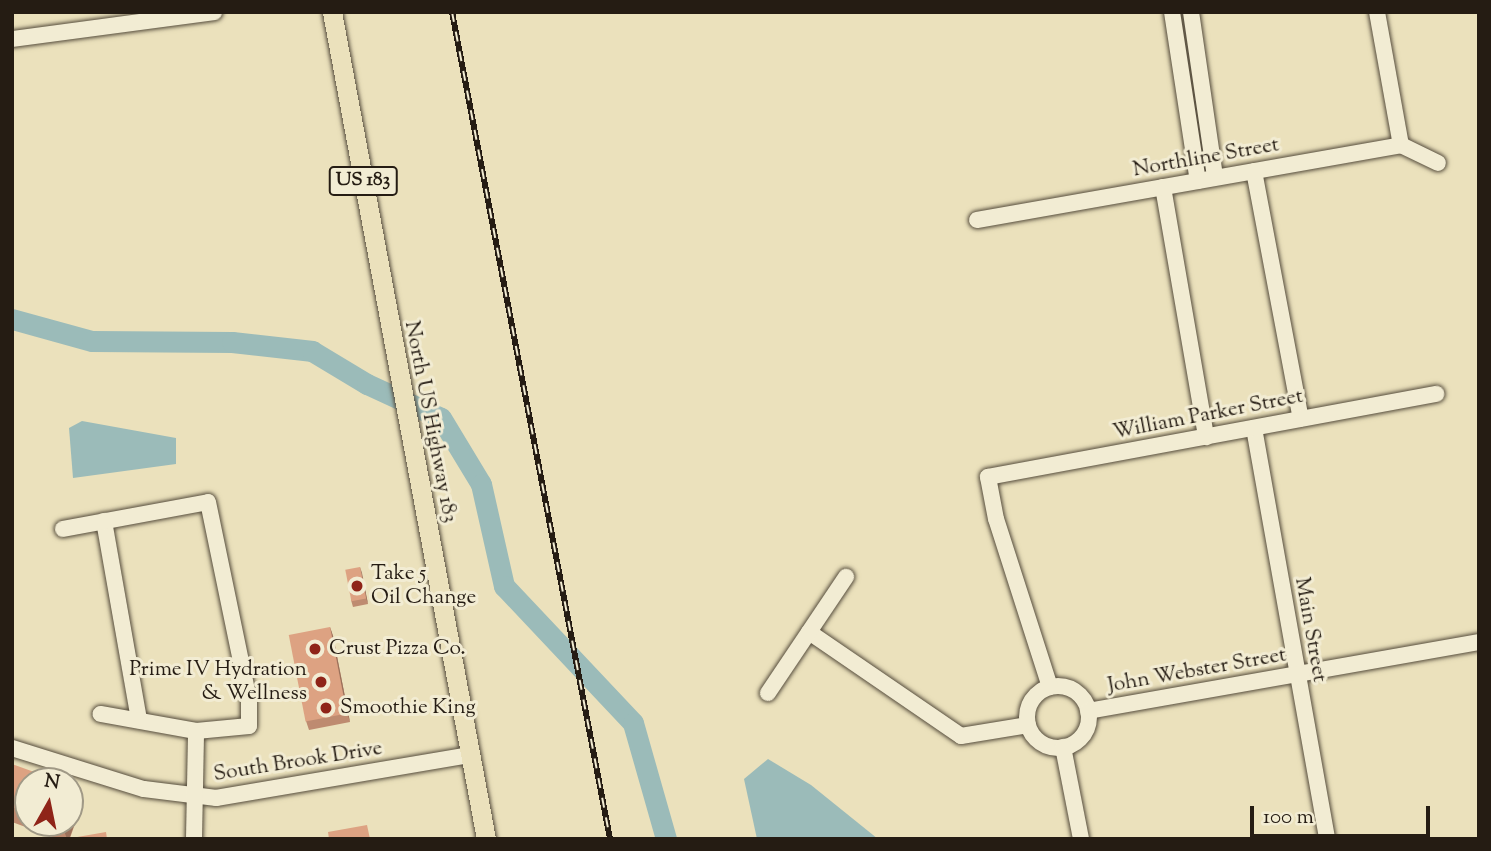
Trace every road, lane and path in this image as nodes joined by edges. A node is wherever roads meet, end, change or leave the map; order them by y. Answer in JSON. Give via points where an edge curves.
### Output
{"nodes":[{"id":1,"x":214,"y":12,"type":"edge"},
{"id":2,"x":332,"y":12,"type":"edge"},
{"id":3,"x":1172,"y":12,"type":"edge"},
{"id":4,"x":1191,"y":12,"type":"edge"},
{"id":5,"x":1377,"y":12,"type":"edge"},
{"id":6,"x":12,"y":38,"type":"edge"},
{"id":7,"x":1401,"y":145,"type":"junction"},
{"id":8,"x":1438,"y":163,"type":"dead end"},
{"id":9,"x":1254,"y":170,"type":"junction"},
{"id":10,"x":1207,"y":179,"type":"junction"},
{"id":11,"x":1163,"y":187,"type":"junction"},
{"id":12,"x":977,"y":220,"type":"dead end"},
{"id":13,"x":1436,"y":394,"type":"dead end"},
{"id":14,"x":1301,"y":419,"type":"junction"},
{"id":15,"x":1254,"y":428,"type":"junction"},
{"id":16,"x":1206,"y":437,"type":"junction"},
{"id":17,"x":104,"y":521,"type":"junction"},
{"id":18,"x":63,"y":529,"type":"dead end"},
{"id":19,"x":846,"y":577,"type":"dead end"},
{"id":20,"x":809,"y":632,"type":"junction"},
{"id":21,"x":1479,"y":642,"type":"edge"},
{"id":22,"x":1297,"y":675,"type":"junction"},
{"id":23,"x":1050,"y":688,"type":"junction"},
{"id":24,"x":768,"y":693,"type":"dead end"},
{"id":25,"x":1088,"y":711,"type":"junction"},
{"id":26,"x":102,"y":714,"type":"dead end"},
{"id":27,"x":139,"y":720,"type":"junction"},
{"id":28,"x":1028,"y":725,"type":"junction"},
{"id":29,"x":196,"y":731,"type":"junction"},
{"id":30,"x":1063,"y":747,"type":"junction"},
{"id":31,"x":12,"y":748,"type":"edge"},
{"id":32,"x":470,"y":755,"type":"junction"},
{"id":33,"x":195,"y":796,"type":"junction"},
{"id":34,"x":194,"y":839,"type":"edge"},
{"id":35,"x":486,"y":839,"type":"edge"},
{"id":36,"x":1081,"y":839,"type":"edge"},
{"id":37,"x":1327,"y":839,"type":"edge"}],
"edges":[{"from":1,"to":6,"type":"street"},
{"from":2,"to":32,"type":"main road","name":"North US Highway 183","number":"US 183"},
{"from":3,"to":10,"type":"street"},
{"from":4,"to":10,"type":"street"},
{"from":5,"to":7,"type":"street"},
{"from":7,"to":8,"type":"street"},
{"from":7,"to":9,"type":"street","name":"Northline Street"},
{"from":9,"to":10,"type":"street","name":"Northline Street"},
{"from":9,"to":14,"type":"street"},
{"from":10,"to":11,"type":"street","name":"Northline Street"},
{"from":11,"to":12,"type":"street","name":"Northline Street"},
{"from":11,"to":16,"type":"street"},
{"from":13,"to":14,"type":"street","name":"William Parker Street"},
{"from":14,"to":15,"type":"street","name":"William Parker Street"},
{"from":15,"to":16,"type":"street","name":"William Parker Street"},
{"from":15,"to":22,"type":"street","name":"Main Street"},
{"from":16,"to":23,"type":"street","name":"William Parker Street","via":[[988,477],[996,519]]},
{"from":17,"to":18,"type":"street"},
{"from":17,"to":27,"type":"street"},
{"from":17,"to":29,"type":"street","via":[[208,502],[249,700],[249,726]]},
{"from":19,"to":20,"type":"street"},
{"from":20,"to":24,"type":"street"},
{"from":20,"to":28,"type":"street","via":[[961,736]]},
{"from":21,"to":22,"type":"street","name":"John Webster Street"},
{"from":22,"to":25,"type":"street","name":"John Webster Street"},
{"from":22,"to":37,"type":"street","name":"Main Street"},
{"from":23,"to":25,"type":"street","via":[[1071,689]]},
{"from":23,"to":28,"type":"street","via":[[1029,706]]},
{"from":25,"to":30,"type":"street","via":[[1084,735]]},
{"from":26,"to":27,"type":"street"},
{"from":27,"to":29,"type":"street"},
{"from":28,"to":30,"type":"street","via":[[1039,741]]},
{"from":29,"to":33,"type":"street"},
{"from":30,"to":36,"type":"street"},
{"from":31,"to":33,"type":"street","name":"South Brook Drive","via":[[144,789]]},
{"from":32,"to":33,"type":"street","name":"South Brook Drive","via":[[296,787]]},
{"from":32,"to":35,"type":"main road","name":"North US Highway 183","number":"US 183"},
{"from":33,"to":34,"type":"street"}]}
